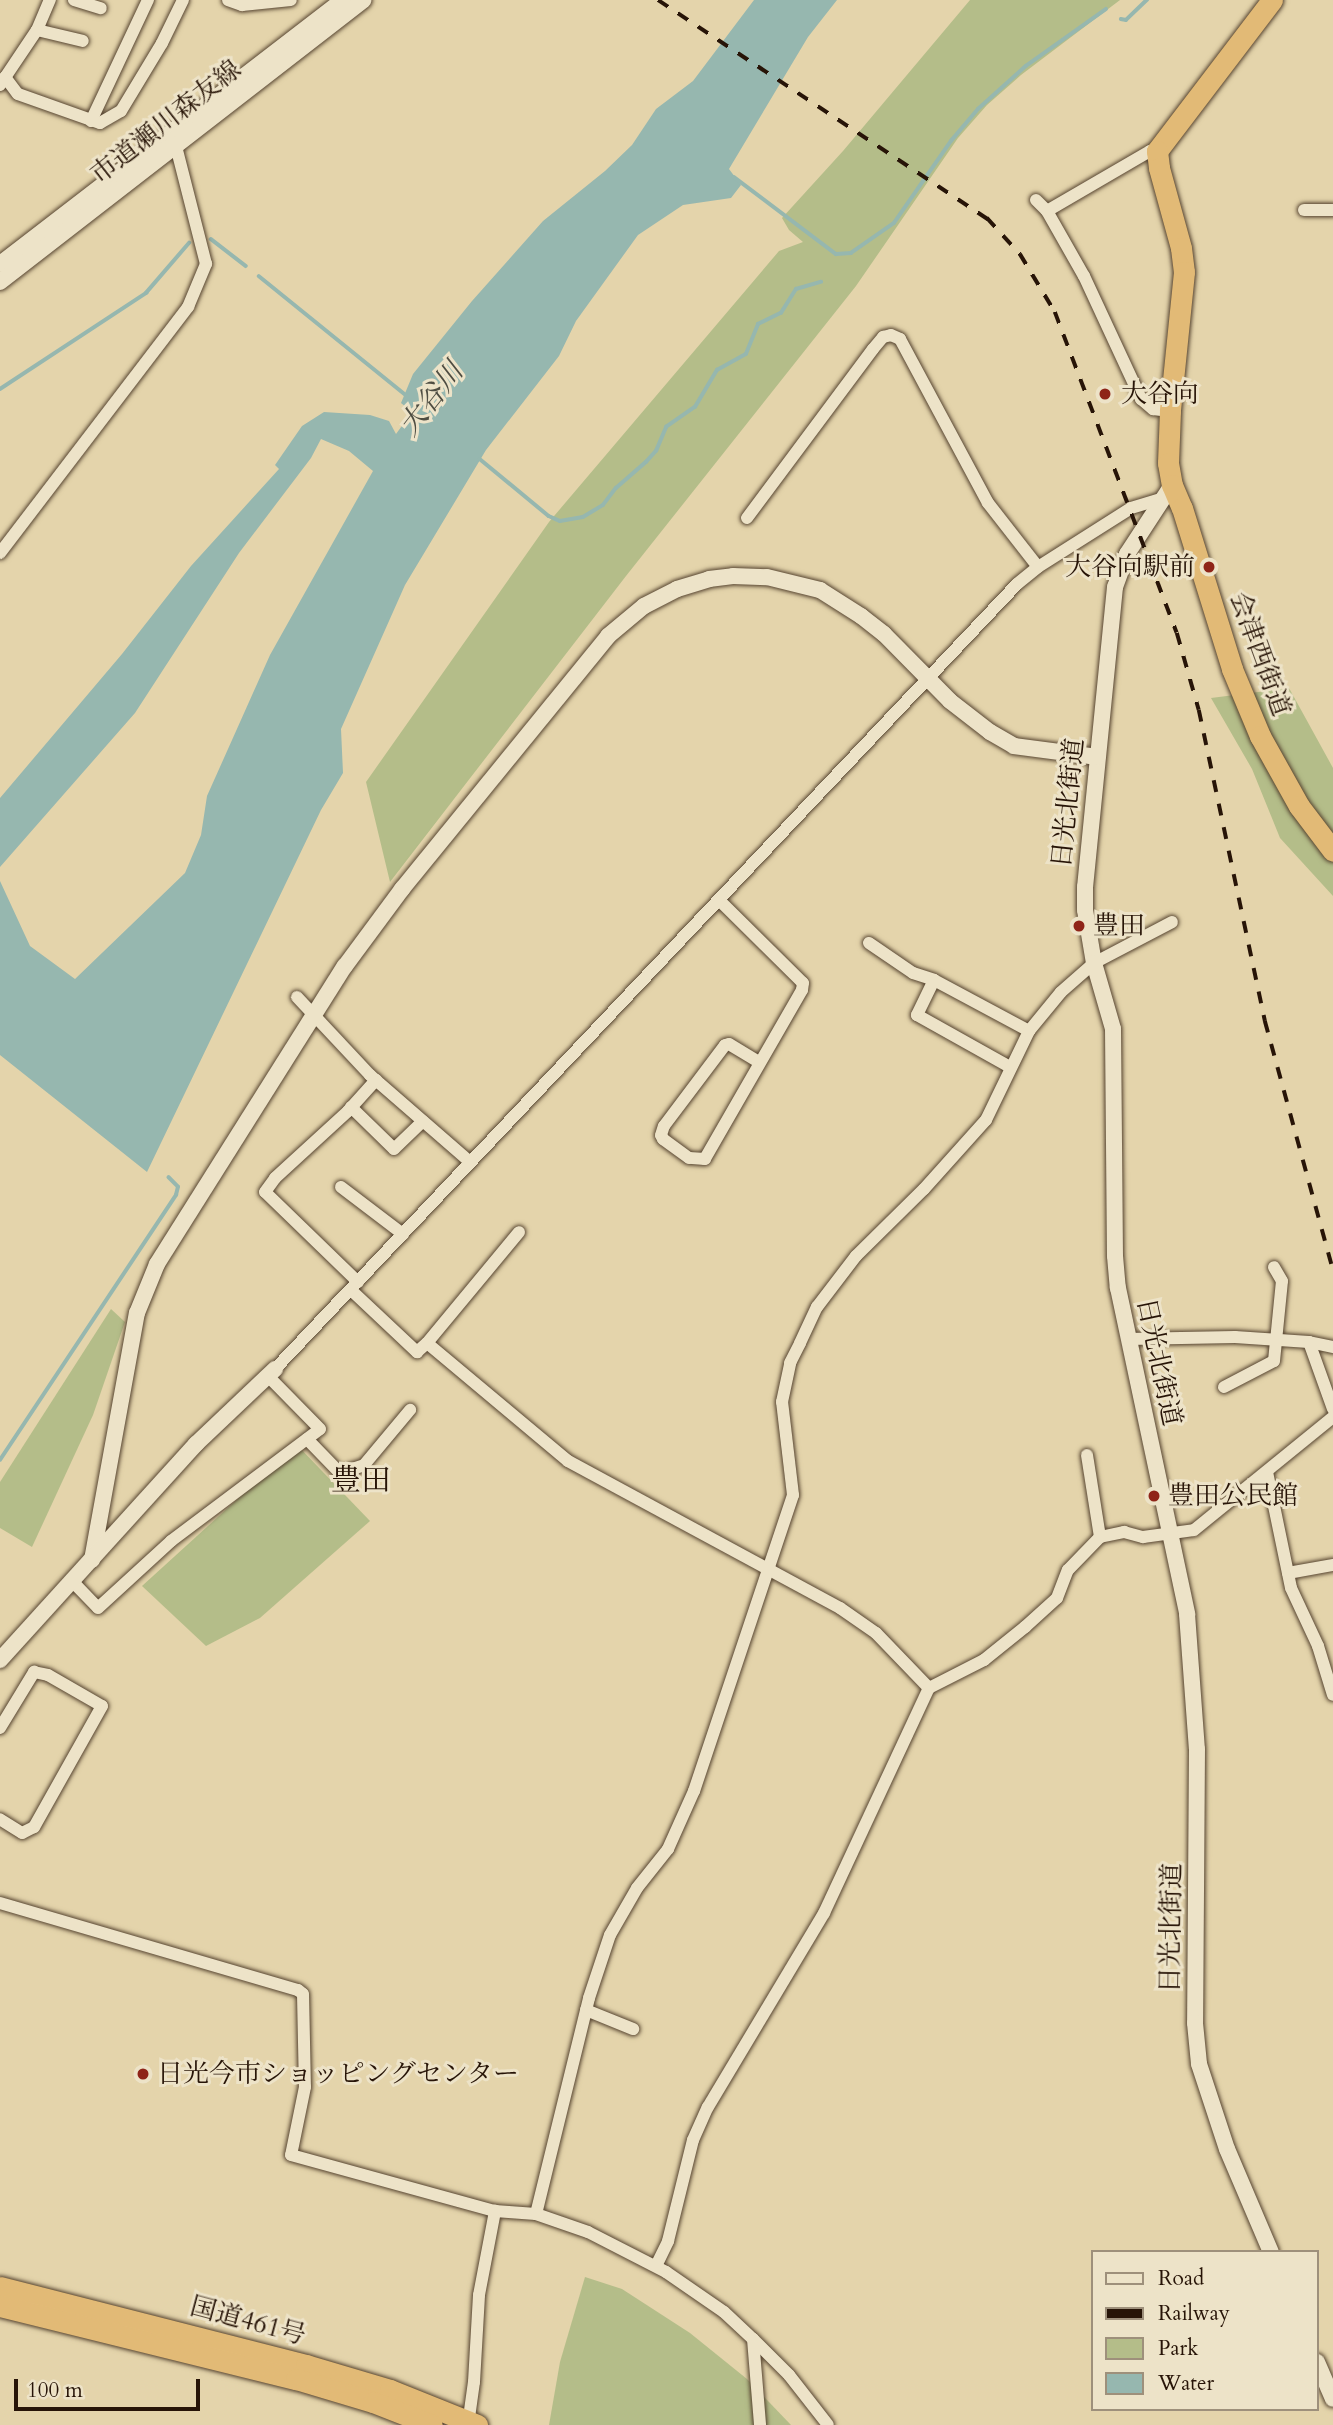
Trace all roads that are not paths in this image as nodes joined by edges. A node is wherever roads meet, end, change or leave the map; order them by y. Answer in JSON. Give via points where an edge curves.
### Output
{"nodes":[{"id":1,"x":50,"y":0,"type":"edge"},
{"id":2,"x":74,"y":0,"type":"edge"},
{"id":3,"x":148,"y":0,"type":"edge"},
{"id":4,"x":183,"y":0,"type":"edge"},
{"id":5,"x":228,"y":0,"type":"edge"},
{"id":6,"x":291,"y":0,"type":"edge"},
{"id":7,"x":343,"y":0,"type":"edge"},
{"id":8,"x":363,"y":0,"type":"edge"},
{"id":9,"x":1272,"y":0,"type":"edge"},
{"id":10,"x":101,"y":8,"type":"dead end"},
{"id":11,"x":37,"y":30,"type":"junction"},
{"id":12,"x":83,"y":41,"type":"dead end"},
{"id":13,"x":2,"y":81,"type":"edge"},
{"id":14,"x":91,"y":121,"type":"junction"},
{"id":15,"x":173,"y":137,"type":"junction"},
{"id":16,"x":1157,"y":151,"type":"junction"},
{"id":17,"x":1036,"y":200,"type":"dead end"},
{"id":18,"x":1333,"y":209,"type":"edge"},
{"id":19,"x":1304,"y":210,"type":"dead end"},
{"id":20,"x":1047,"y":211,"type":"junction"},
{"id":21,"x":0,"y":264,"type":"edge"},
{"id":22,"x":0,"y":282,"type":"edge"},
{"id":23,"x":1170,"y":411,"type":"junction"},
{"id":24,"x":1166,"y":492,"type":"junction"},
{"id":25,"x":747,"y":518,"type":"dead end"},
{"id":26,"x":0,"y":553,"type":"edge"},
{"id":27,"x":1038,"y":567,"type":"junction"},
{"id":28,"x":929,"y":680,"type":"junction"},
{"id":29,"x":1097,"y":757,"type":"junction"},
{"id":30,"x":1333,"y":851,"type":"edge"},
{"id":31,"x":719,"y":900,"type":"junction"},
{"id":32,"x":1172,"y":922,"type":"dead end"},
{"id":33,"x":869,"y":943,"type":"dead end"},
{"id":34,"x":1094,"y":963,"type":"junction"},
{"id":35,"x":934,"y":980,"type":"junction"},
{"id":36,"x":297,"y":998,"type":"dead end"},
{"id":37,"x":314,"y":1015,"type":"junction"},
{"id":38,"x":1029,"y":1031,"type":"junction"},
{"id":39,"x":759,"y":1062,"type":"junction"},
{"id":40,"x":1010,"y":1067,"type":"junction"},
{"id":41,"x":376,"y":1080,"type":"junction"},
{"id":42,"x":351,"y":1107,"type":"junction"},
{"id":43,"x":423,"y":1121,"type":"junction"},
{"id":44,"x":470,"y":1162,"type":"junction"},
{"id":45,"x":341,"y":1187,"type":"dead end"},
{"id":46,"x":519,"y":1232,"type":"dead end"},
{"id":47,"x":403,"y":1234,"type":"junction"},
{"id":48,"x":1274,"y":1267,"type":"dead end"},
{"id":49,"x":355,"y":1286,"type":"junction"},
{"id":50,"x":1128,"y":1339,"type":"junction"},
{"id":51,"x":1276,"y":1341,"type":"junction"},
{"id":52,"x":1309,"y":1342,"type":"junction"},
{"id":53,"x":427,"y":1343,"type":"junction"},
{"id":54,"x":1333,"y":1347,"type":"edge"},
{"id":55,"x":272,"y":1373,"type":"junction"},
{"id":56,"x":1224,"y":1387,"type":"dead end"},
{"id":57,"x":1333,"y":1409,"type":"edge"},
{"id":58,"x":410,"y":1410,"type":"dead end"},
{"id":59,"x":1333,"y":1418,"type":"edge"},
{"id":60,"x":307,"y":1439,"type":"junction"},
{"id":61,"x":1087,"y":1455,"type":"dead end"},
{"id":62,"x":1267,"y":1472,"type":"junction"},
{"id":63,"x":1171,"y":1533,"type":"junction"},
{"id":64,"x":1100,"y":1537,"type":"junction"},
{"id":65,"x":92,"y":1559,"type":"junction"},
{"id":66,"x":1333,"y":1565,"type":"edge"},
{"id":67,"x":766,"y":1570,"type":"junction"},
{"id":68,"x":1288,"y":1573,"type":"junction"},
{"id":69,"x":72,"y":1581,"type":"junction"},
{"id":70,"x":0,"y":1660,"type":"edge"},
{"id":71,"x":929,"y":1688,"type":"junction"},
{"id":72,"x":1333,"y":1695,"type":"edge"},
{"id":73,"x":0,"y":1728,"type":"edge"},
{"id":74,"x":0,"y":1819,"type":"edge"},
{"id":75,"x":0,"y":1903,"type":"edge"},
{"id":76,"x":586,"y":2010,"type":"junction"},
{"id":77,"x":633,"y":2029,"type":"dead end"},
{"id":78,"x":495,"y":2211,"type":"junction"},
{"id":79,"x":536,"y":2214,"type":"junction"},
{"id":80,"x":1270,"y":2250,"type":"edge"},
{"id":81,"x":656,"y":2266,"type":"junction"},
{"id":82,"x":0,"y":2287,"type":"edge"},
{"id":83,"x":0,"y":2306,"type":"edge"},
{"id":84,"x":753,"y":2339,"type":"junction"},
{"id":85,"x":1319,"y":2367,"type":"edge"},
{"id":86,"x":1333,"y":2399,"type":"edge"},
{"id":87,"x":471,"y":2424,"type":"edge"},
{"id":88,"x":432,"y":2425,"type":"edge"},
{"id":89,"x":760,"y":2425,"type":"edge"},
{"id":90,"x":828,"y":2425,"type":"edge"}],
"edges":[{"from":1,"to":11,"type":"street"},
{"from":2,"to":10,"type":"street"},
{"from":3,"to":14,"type":"street"},
{"from":4,"to":14,"type":"street","via":[[121,111],[100,123]]},
{"from":5,"to":6,"type":"street","via":[[242,5]]},
{"from":7,"to":15,"type":"street","name":"市道瀬川森友線"},
{"from":8,"to":15,"type":"street","name":"市道瀬川森友線"},
{"from":9,"to":16,"type":"highway"},
{"from":11,"to":12,"type":"street"},
{"from":11,"to":13,"type":"street"},
{"from":13,"to":14,"type":"street","via":[[18,94]]},
{"from":15,"to":21,"type":"street","name":"市道瀬川森友線"},
{"from":15,"to":22,"type":"street","name":"市道瀬川森友線"},
{"from":15,"to":26,"type":"street","via":[[206,264],[188,307]]},
{"from":16,"to":20,"type":"street","via":[[1150,150]]},
{"from":16,"to":23,"type":"highway","name":"会津西街道","via":[[1184,272]]},
{"from":17,"to":20,"type":"street"},
{"from":18,"to":19,"type":"street"},
{"from":20,"to":23,"type":"street","via":[[1084,276],[1141,399],[1153,408]]},
{"from":23,"to":24,"type":"highway","name":"会津西街道"},
{"from":24,"to":27,"type":"street","via":[[1131,508]]},
{"from":24,"to":29,"type":"street","name":"日光北街道","via":[[1127,554],[1115,587]]},
{"from":24,"to":30,"type":"highway","name":"会津西街道","via":[[1182,508],[1232,669],[1260,736],[1298,806]]},
{"from":25,"to":27,"type":"street","via":[[873,349],[891,335],[900,339],[988,503]]},
{"from":27,"to":28,"type":"street"},
{"from":28,"to":29,"type":"street","via":[[968,716],[1014,746]]},
{"from":28,"to":31,"type":"street"},
{"from":28,"to":37,"type":"street","via":[[861,615],[820,590],[793,581],[709,579],[644,606],[608,636],[410,879]]},
{"from":29,"to":34,"type":"street","name":"日光北街道","via":[[1085,887]]},
{"from":31,"to":39,"type":"street","via":[[803,983]]},
{"from":31,"to":44,"type":"street"},
{"from":32,"to":34,"type":"street"},
{"from":33,"to":35,"type":"street","via":[[913,973]]},
{"from":34,"to":38,"type":"street","via":[[1061,992]]},
{"from":34,"to":50,"type":"street","name":"日光北街道","via":[[1113,1029],[1115,1256]]},
{"from":35,"to":38,"type":"street"},
{"from":35,"to":40,"type":"street","via":[[917,1014]]},
{"from":36,"to":37,"type":"street"},
{"from":37,"to":41,"type":"street"},
{"from":37,"to":65,"type":"street","via":[[146,1287],[125,1366]]},
{"from":38,"to":40,"type":"street"},
{"from":39,"to":39,"type":"street","via":[[705,1159],[689,1158],[663,1139],[664,1126],[724,1045]]},
{"from":40,"to":67,"type":"street","via":[[986,1120],[856,1256],[817,1307],[790,1363],[782,1402],[793,1495]]},
{"from":41,"to":42,"type":"street"},
{"from":41,"to":43,"type":"street"},
{"from":42,"to":43,"type":"street","via":[[394,1149]]},
{"from":42,"to":49,"type":"street","via":[[265,1192]]},
{"from":43,"to":44,"type":"street"},
{"from":44,"to":47,"type":"street"},
{"from":45,"to":47,"type":"street"},
{"from":46,"to":53,"type":"street"},
{"from":47,"to":49,"type":"street"},
{"from":48,"to":51,"type":"street","via":[[1282,1281]]},
{"from":49,"to":53,"type":"street","via":[[417,1352]]},
{"from":49,"to":55,"type":"street"},
{"from":50,"to":51,"type":"street"},
{"from":50,"to":63,"type":"street","name":"日光北街道"},
{"from":51,"to":52,"type":"street"},
{"from":51,"to":56,"type":"street","via":[[1273,1362]]},
{"from":52,"to":54,"type":"street"},
{"from":52,"to":57,"type":"street"},
{"from":53,"to":67,"type":"street","via":[[568,1461]]},
{"from":55,"to":60,"type":"street","via":[[320,1429]]},
{"from":55,"to":65,"type":"street","via":[[196,1444]]},
{"from":58,"to":60,"type":"street","via":[[364,1465],[340,1473]]},
{"from":59,"to":62,"type":"street"},
{"from":60,"to":69,"type":"street","via":[[170,1541],[98,1608]]},
{"from":61,"to":64,"type":"street"},
{"from":62,"to":63,"type":"street","via":[[1194,1530]]},
{"from":62,"to":68,"type":"street"},
{"from":63,"to":64,"type":"street","via":[[1143,1537],[1124,1532]]},
{"from":63,"to":80,"type":"street","name":"日光北街道","via":[[1187,1614],[1197,1749],[1195,2023],[1199,2064],[1227,2149]]},
{"from":64,"to":71,"type":"street","via":[[1068,1570],[1057,1598],[1025,1627],[984,1660]]},
{"from":65,"to":69,"type":"street"},
{"from":66,"to":68,"type":"street"},
{"from":67,"to":71,"type":"street","via":[[859,1620]]},
{"from":67,"to":76,"type":"street","via":[[694,1791],[668,1849],[637,1888],[610,1935]]},
{"from":68,"to":72,"type":"street"},
{"from":69,"to":70,"type":"street"},
{"from":71,"to":81,"type":"street","via":[[824,1913],[703,2118],[693,2140],[668,2241]]},
{"from":73,"to":74,"type":"street","via":[[34,1672],[48,1675],[102,1706],[34,1826],[22,1833]]},
{"from":75,"to":78,"type":"street","via":[[298,1990],[303,1994],[305,2087],[291,2155]]},
{"from":76,"to":77,"type":"street"},
{"from":76,"to":79,"type":"street"},
{"from":78,"to":79,"type":"street"},
{"from":78,"to":87,"type":"street","via":[[479,2295]]},
{"from":79,"to":81,"type":"street","via":[[588,2232]]},
{"from":81,"to":84,"type":"street","via":[[724,2312]]},
{"from":82,"to":87,"type":"highway","name":"国道461号","via":[[306,2365],[390,2390]]},
{"from":83,"to":88,"type":"highway","name":"国道461号","via":[[321,2386]]},
{"from":84,"to":89,"type":"street"},
{"from":84,"to":90,"type":"street"},
{"from":85,"to":86,"type":"street"}]}
